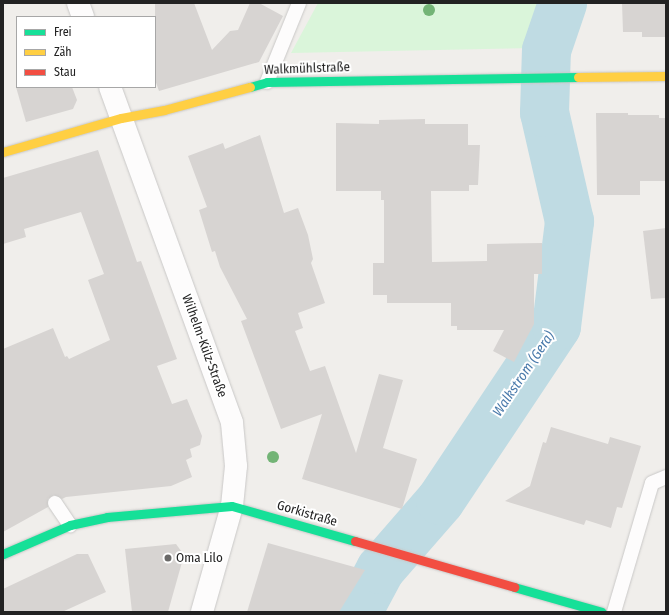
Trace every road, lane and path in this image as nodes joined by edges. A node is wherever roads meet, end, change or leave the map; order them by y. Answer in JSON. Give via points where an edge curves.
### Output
{"nodes":[{"id":1,"x":78,"y":3,"type":"edge"},
{"id":2,"x":299,"y":3,"type":"edge"},
{"id":3,"x":83,"y":16,"type":"edge"},
{"id":4,"x":666,"y":76,"type":"edge"},
{"id":5,"x":266,"y":82,"type":"junction"},
{"id":6,"x":110,"y":88,"type":"edge"},
{"id":7,"x":121,"y":118,"type":"junction"},
{"id":8,"x":3,"y":152,"type":"edge"},
{"id":9,"x":666,"y":477,"type":"edge"},
{"id":10,"x":55,"y":503,"type":"dead end"},
{"id":11,"x":232,"y":506,"type":"junction"},
{"id":12,"x":70,"y":526,"type":"junction"},
{"id":13,"x":3,"y":554,"type":"edge"},
{"id":14,"x":202,"y":612,"type":"edge"},
{"id":15,"x":602,"y":612,"type":"edge"},
{"id":16,"x":614,"y":612,"type":"edge"}],
"edges":[{"from":1,"to":3,"type":"street"},
{"from":2,"to":5,"type":"lane"},
{"from":4,"to":5,"type":"street","name":"Walkmühlstraße"},
{"from":5,"to":7,"type":"street","name":"Walkmühlstraße","via":[[164,110]]},
{"from":6,"to":7,"type":"street","name":"Wilhelm-Külz-Straße"},
{"from":7,"to":8,"type":"street","name":"Walkmühlstraße"},
{"from":7,"to":11,"type":"street","name":"Wilhelm-Külz-Straße","via":[[232,423],[236,466]]},
{"from":9,"to":16,"type":"lane","via":[[652,483]]},
{"from":10,"to":12,"type":"lane"},
{"from":11,"to":12,"type":"street","name":"Gorkistraße","via":[[107,517]]},
{"from":11,"to":14,"type":"street","name":"Wilhelm-Külz-Straße"},
{"from":11,"to":15,"type":"street","name":"Gorkistraße"},
{"from":12,"to":13,"type":"street","name":"Gorkistraße"}]}
